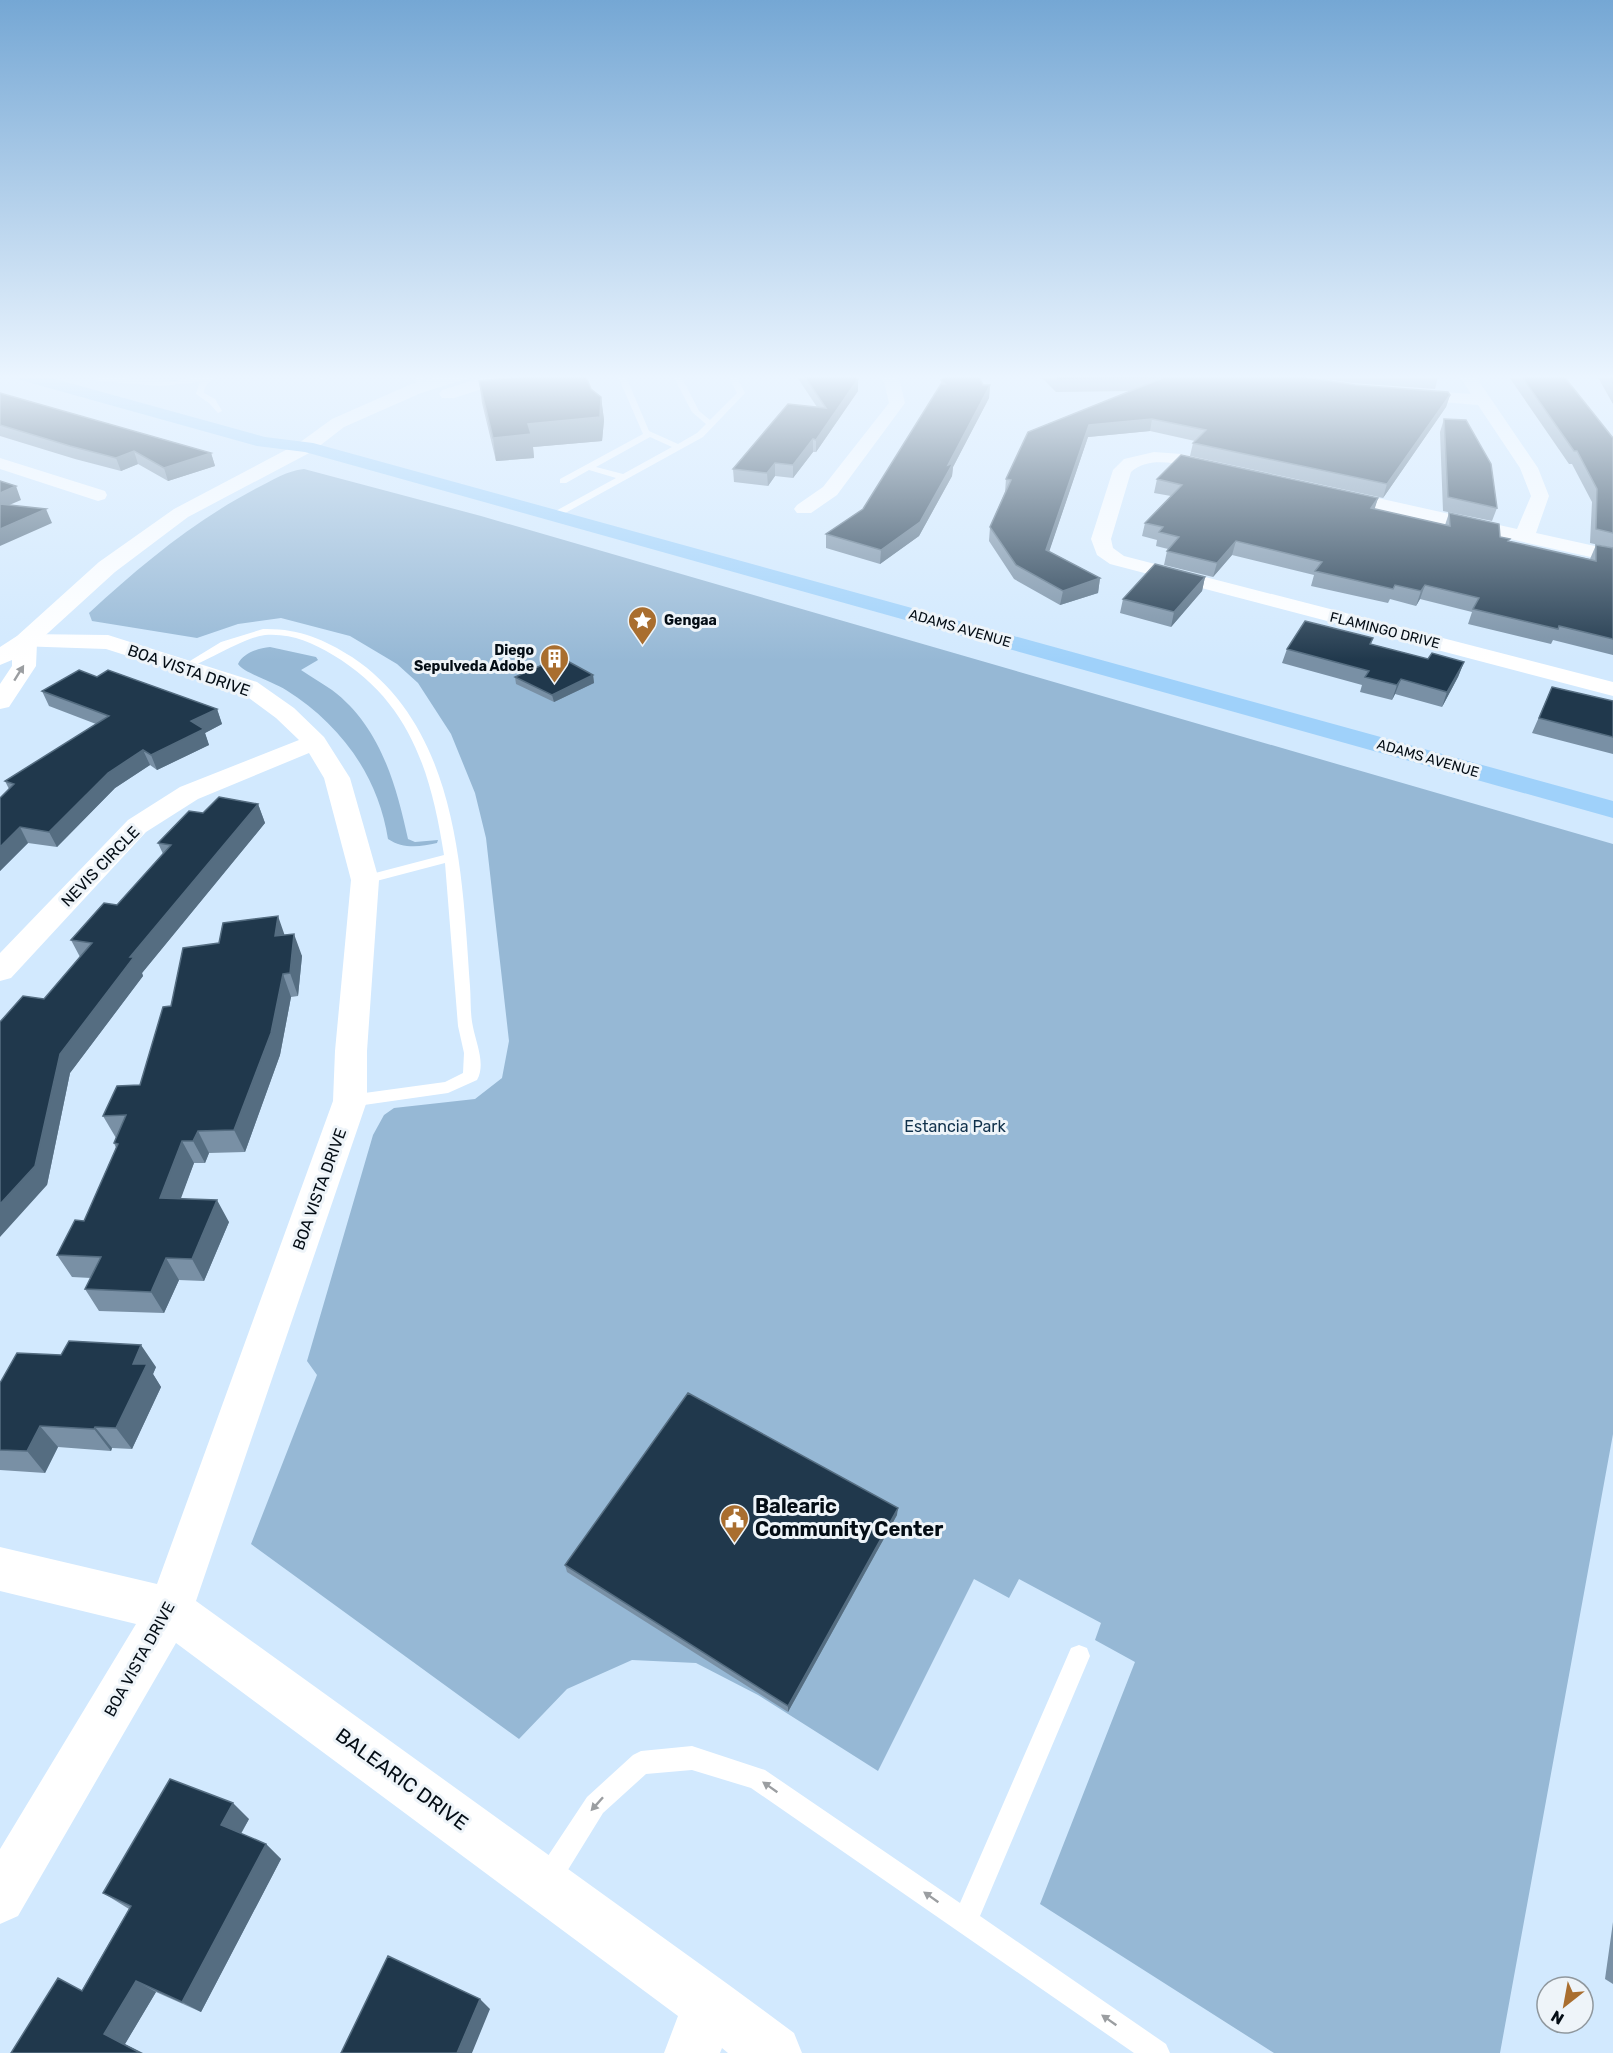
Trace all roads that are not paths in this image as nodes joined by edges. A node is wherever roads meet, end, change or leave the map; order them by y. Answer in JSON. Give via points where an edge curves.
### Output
{"nodes":[{"id":1,"x":21,"y":470,"type":"edge"},
{"id":2,"x":263,"y":470,"type":"edge"},
{"id":3,"x":390,"y":470,"type":"edge"},
{"id":4,"x":583,"y":470,"type":"edge"},
{"id":5,"x":598,"y":470,"type":"edge"},
{"id":6,"x":637,"y":470,"type":"edge"},
{"id":7,"x":846,"y":470,"type":"edge"},
{"id":8,"x":1123,"y":470,"type":"edge"},
{"id":9,"x":1223,"y":470,"type":"edge"},
{"id":10,"x":1530,"y":470,"type":"edge"},
{"id":11,"x":1239,"y":473,"type":"edge"},
{"id":12,"x":624,"y":477,"type":"junction"},
{"id":13,"x":563,"y":481,"type":"dead end"},
{"id":14,"x":1320,"y":491,"type":"edge"},
{"id":15,"x":98,"y":495,"type":"dead end"},
{"id":16,"x":804,"y":509,"type":"dead end"},
{"id":17,"x":555,"y":515,"type":"junction"},
{"id":18,"x":1524,"y":537,"type":"junction"},
{"id":19,"x":1613,"y":556,"type":"edge"},
{"id":20,"x":12,"y":649,"type":"edge"},
{"id":21,"x":185,"y":667,"type":"junction"},
{"id":22,"x":1613,"y":689,"type":"edge"},
{"id":23,"x":0,"y":702,"type":"edge"},
{"id":24,"x":315,"y":742,"type":"junction"},
{"id":25,"x":1613,"y":810,"type":"edge"},
{"id":26,"x":450,"y":858,"type":"junction"},
{"id":27,"x":365,"y":880,"type":"junction"},
{"id":28,"x":0,"y":971,"type":"edge"},
{"id":29,"x":350,"y":1101,"type":"junction"},
{"id":30,"x":0,"y":1569,"type":"edge"},
{"id":31,"x":170,"y":1610,"type":"junction"},
{"id":32,"x":1079,"y":1656,"type":"dead end"},
{"id":33,"x":544,"y":1884,"type":"junction"},
{"id":34,"x":0,"y":1898,"type":"edge"},
{"id":35,"x":966,"y":1921,"type":"junction"},
{"id":36,"x":710,"y":2004,"type":"junction"},
{"id":37,"x":692,"y":2053,"type":"edge"},
{"id":38,"x":774,"y":2053,"type":"edge"},
{"id":39,"x":1157,"y":2053,"type":"edge"}],
"edges":[{"from":1,"to":15,"type":"street"},
{"from":2,"to":20,"type":"street","via":[[181,513],[107,567]]},
{"from":3,"to":17,"type":"main road","name":"ADAMS AVENUE"},
{"from":4,"to":13,"type":"lane"},
{"from":5,"to":12,"type":"lane"},
{"from":6,"to":12,"type":"lane"},
{"from":7,"to":16,"type":"street","via":[[830,491]]},
{"from":8,"to":22,"type":"street","name":"FLAMINGO DRIVE","via":[[1101,539],[1102,547],[1117,560]]},
{"from":9,"to":11,"type":"street","name":"FLAMINGO DRIVE"},
{"from":10,"to":18,"type":"street","via":[[1540,496]]},
{"from":12,"to":17,"type":"lane"},
{"from":14,"to":18,"type":"street"},
{"from":17,"to":25,"type":"main road","name":"ADAMS AVENUE"},
{"from":18,"to":19,"type":"street"},
{"from":20,"to":21,"type":"street","name":"BOA VISTA DRIVE","via":[[108,642]]},
{"from":23,"to":20,"type":"street","one_way":true,"via":[[24,666]]},
{"from":21,"to":24,"type":"street","name":"BOA VISTA DRIVE","via":[[249,687],[285,712]]},
{"from":21,"to":26,"type":"lane","via":[[232,640],[265,632],[317,641],[362,669],[408,719],[447,820]]},
{"from":24,"to":27,"type":"street","name":"BOA VISTA DRIVE","via":[[337,778]]},
{"from":24,"to":28,"type":"street","name":"NEVIS CIRCLE","via":[[189,793],[137,826]]},
{"from":26,"to":27,"type":"lane"},
{"from":26,"to":29,"type":"lane","via":[[465,1026],[472,1053],[471,1076],[448,1087]]},
{"from":27,"to":29,"type":"street","name":"BOA VISTA DRIVE"},
{"from":29,"to":31,"type":"street","name":"BOA VISTA DRIVE"},
{"from":30,"to":31,"type":"street","name":"BALEARIC DRIVE"},
{"from":31,"to":33,"type":"street","name":"BALEARIC DRIVE"},
{"from":31,"to":34,"type":"street","name":"BOA VISTA DRIVE"},
{"from":32,"to":35,"type":"lane"},
{"from":35,"to":33,"type":"lane","one_way":true,"via":[[758,1778],[692,1758],[641,1763],[595,1805]]},
{"from":33,"to":36,"type":"street","name":"BALEARIC DRIVE"},
{"from":39,"to":35,"type":"lane","one_way":true},
{"from":36,"to":37,"type":"street"},
{"from":36,"to":38,"type":"street","name":"BALEARIC DRIVE"}]}
